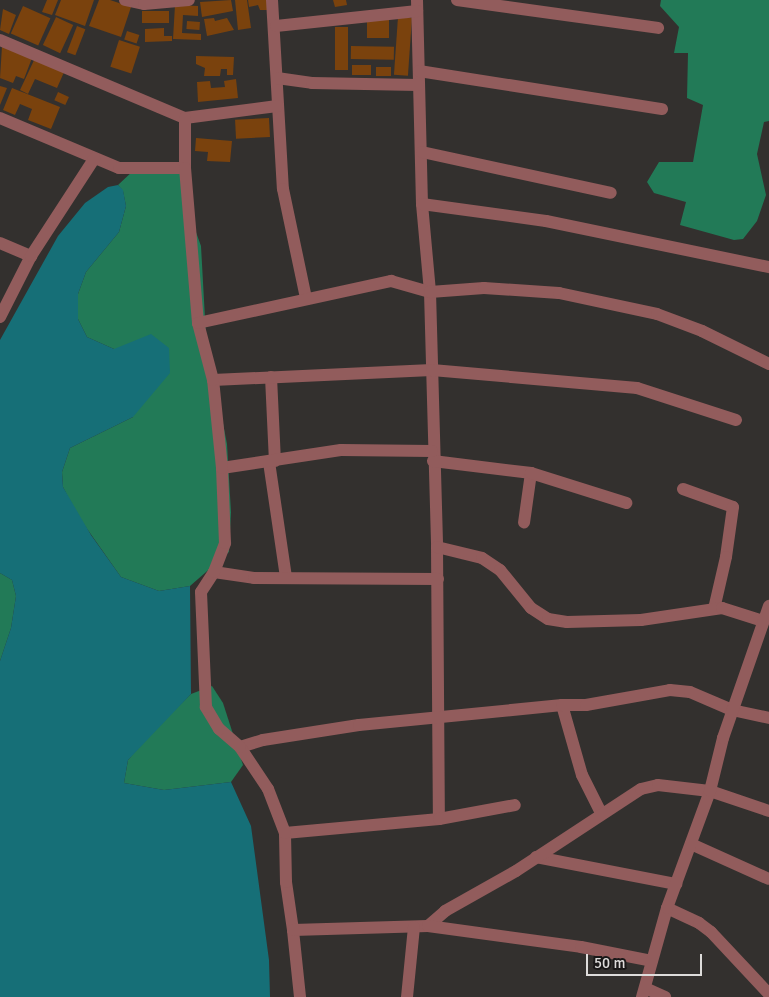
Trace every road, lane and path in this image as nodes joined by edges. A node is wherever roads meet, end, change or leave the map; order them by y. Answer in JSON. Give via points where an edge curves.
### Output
{"nodes":[{"id":1,"x":125,"y":0,"type":"edge"},
{"id":2,"x":188,"y":0,"type":"edge"},
{"id":3,"x":272,"y":0,"type":"edge"},
{"id":4,"x":457,"y":0,"type":"edge"},
{"id":5,"x":417,"y":6,"type":"edge"},
{"id":6,"x":276,"y":26,"type":"junction"},
{"id":7,"x":658,"y":28,"type":"dead end"},
{"id":8,"x":0,"y":40,"type":"edge"},
{"id":9,"x":418,"y":71,"type":"junction"},
{"id":10,"x":277,"y":78,"type":"junction"},
{"id":11,"x":418,"y":85,"type":"junction"},
{"id":12,"x":277,"y":106,"type":"junction"},
{"id":13,"x":662,"y":109,"type":"dead end"},
{"id":14,"x":0,"y":118,"type":"edge"},
{"id":15,"x":185,"y":118,"type":"junction"},
{"id":16,"x":422,"y":152,"type":"junction"},
{"id":17,"x":94,"y":159,"type":"junction"},
{"id":18,"x":185,"y":168,"type":"junction"},
{"id":19,"x":611,"y":192,"type":"dead end"},
{"id":20,"x":422,"y":204,"type":"junction"},
{"id":21,"x":0,"y":243,"type":"edge"},
{"id":22,"x":31,"y":256,"type":"junction"},
{"id":23,"x":769,"y":267,"type":"edge"},
{"id":24,"x":430,"y":292,"type":"junction"},
{"id":25,"x":306,"y":298,"type":"junction"},
{"id":26,"x":0,"y":317,"type":"edge"},
{"id":27,"x":198,"y":323,"type":"junction"},
{"id":28,"x":769,"y":364,"type":"edge"},
{"id":29,"x":432,"y":370,"type":"junction"},
{"id":30,"x":272,"y":377,"type":"junction"},
{"id":31,"x":213,"y":380,"type":"junction"},
{"id":32,"x":736,"y":420,"type":"dead end"},
{"id":33,"x":433,"y":456,"type":"junction"},
{"id":34,"x":272,"y":462,"type":"junction"},
{"id":35,"x":222,"y":468,"type":"junction"},
{"id":36,"x":531,"y":473,"type":"junction"},
{"id":37,"x":683,"y":489,"type":"dead end"},
{"id":38,"x":626,"y":503,"type":"dead end"},
{"id":39,"x":524,"y":523,"type":"dead end"},
{"id":40,"x":437,"y":547,"type":"junction"},
{"id":41,"x":214,"y":572,"type":"junction"},
{"id":42,"x":286,"y":577,"type":"junction"},
{"id":43,"x":438,"y":580,"type":"junction"},
{"id":44,"x":769,"y":606,"type":"edge"},
{"id":45,"x":714,"y":609,"type":"junction"},
{"id":46,"x":763,"y":621,"type":"junction"},
{"id":47,"x":764,"y":639,"type":"edge"},
{"id":48,"x":562,"y":705,"type":"junction"},
{"id":49,"x":732,"y":710,"type":"junction"},
{"id":50,"x":436,"y":718,"type":"junction"},
{"id":51,"x":769,"y":718,"type":"edge"},
{"id":52,"x":240,"y":747,"type":"junction"},
{"id":53,"x":710,"y":791,"type":"junction"},
{"id":54,"x":515,"y":805,"type":"dead end"},
{"id":55,"x":769,"y":811,"type":"edge"},
{"id":56,"x":601,"y":813,"type":"junction"},
{"id":57,"x":439,"y":819,"type":"junction"},
{"id":58,"x":285,"y":833,"type":"junction"},
{"id":59,"x":691,"y":844,"type":"junction"},
{"id":60,"x":536,"y":857,"type":"junction"},
{"id":61,"x":769,"y":879,"type":"edge"},
{"id":62,"x":676,"y":884,"type":"junction"},
{"id":63,"x":667,"y":908,"type":"junction"},
{"id":64,"x":414,"y":926,"type":"junction"},
{"id":65,"x":428,"y":926,"type":"junction"},
{"id":66,"x":293,"y":930,"type":"junction"},
{"id":67,"x":652,"y":961,"type":"junction"},
{"id":68,"x":643,"y":993,"type":"edge"},
{"id":69,"x":769,"y":994,"type":"edge"},
{"id":70,"x":300,"y":997,"type":"edge"},
{"id":71,"x":407,"y":997,"type":"edge"},
{"id":72,"x":665,"y":997,"type":"edge"}],
"edges":[{"from":1,"to":2,"type":"street","via":[[144,4]]},
{"from":3,"to":6,"type":"street"},
{"from":4,"to":7,"type":"street"},
{"from":5,"to":6,"type":"street"},
{"from":5,"to":9,"type":"street"},
{"from":6,"to":10,"type":"street"},
{"from":8,"to":15,"type":"street"},
{"from":9,"to":11,"type":"street"},
{"from":9,"to":13,"type":"street"},
{"from":10,"to":11,"type":"street","via":[[312,83]]},
{"from":10,"to":12,"type":"street"},
{"from":11,"to":16,"type":"street"},
{"from":12,"to":15,"type":"street"},
{"from":12,"to":25,"type":"street","via":[[283,189]]},
{"from":14,"to":17,"type":"street"},
{"from":15,"to":18,"type":"street"},
{"from":16,"to":19,"type":"street"},
{"from":16,"to":20,"type":"street"},
{"from":17,"to":18,"type":"street","via":[[119,168]]},
{"from":17,"to":22,"type":"street"},
{"from":18,"to":27,"type":"street"},
{"from":20,"to":23,"type":"street","via":[[536,220]]},
{"from":20,"to":24,"type":"street"},
{"from":21,"to":22,"type":"street"},
{"from":22,"to":26,"type":"street"},
{"from":24,"to":25,"type":"street","via":[[391,281]]},
{"from":24,"to":28,"type":"street","via":[[484,288],[559,293],[613,303],[657,314],[702,331]]},
{"from":24,"to":29,"type":"street"},
{"from":25,"to":27,"type":"street"},
{"from":27,"to":31,"type":"street"},
{"from":29,"to":30,"type":"street"},
{"from":29,"to":32,"type":"street","via":[[637,388]]},
{"from":29,"to":33,"type":"street"},
{"from":30,"to":31,"type":"street"},
{"from":30,"to":34,"type":"street"},
{"from":31,"to":35,"type":"street"},
{"from":33,"to":34,"type":"street","via":[[341,450]]},
{"from":33,"to":36,"type":"street"},
{"from":33,"to":40,"type":"street"},
{"from":34,"to":35,"type":"street"},
{"from":34,"to":42,"type":"street"},
{"from":35,"to":41,"type":"street","via":[[225,544]]},
{"from":36,"to":38,"type":"street"},
{"from":36,"to":39,"type":"street"},
{"from":37,"to":45,"type":"street","via":[[733,508]]},
{"from":40,"to":43,"type":"street"},
{"from":40,"to":45,"type":"street","via":[[482,558],[500,570],[531,608],[548,620],[641,620]]},
{"from":41,"to":42,"type":"street","via":[[254,578]]},
{"from":41,"to":52,"type":"street","via":[[201,592],[206,707],[228,741]]},
{"from":42,"to":43,"type":"street"},
{"from":43,"to":50,"type":"street"},
{"from":44,"to":46,"type":"street"},
{"from":45,"to":46,"type":"street","via":[[722,608]]},
{"from":46,"to":47,"type":"street"},
{"from":47,"to":49,"type":"street"},
{"from":48,"to":49,"type":"street","via":[[586,705],[670,690],[690,692]]},
{"from":48,"to":50,"type":"street"},
{"from":48,"to":56,"type":"street","via":[[582,775]]},
{"from":49,"to":51,"type":"street"},
{"from":49,"to":53,"type":"street"},
{"from":50,"to":52,"type":"street","via":[[359,725],[263,740]]},
{"from":50,"to":57,"type":"street"},
{"from":52,"to":58,"type":"street","via":[[268,789]]},
{"from":53,"to":55,"type":"street"},
{"from":53,"to":56,"type":"street","via":[[658,785],[641,789]]},
{"from":53,"to":59,"type":"street"},
{"from":54,"to":57,"type":"street"},
{"from":56,"to":60,"type":"street"},
{"from":57,"to":58,"type":"street"},
{"from":58,"to":66,"type":"street","via":[[286,882]]},
{"from":59,"to":61,"type":"street"},
{"from":59,"to":62,"type":"street"},
{"from":60,"to":62,"type":"street"},
{"from":60,"to":65,"type":"street","via":[[445,911]]},
{"from":62,"to":63,"type":"street"},
{"from":63,"to":67,"type":"street"},
{"from":63,"to":69,"type":"street","via":[[711,932]]},
{"from":64,"to":65,"type":"street"},
{"from":64,"to":66,"type":"street"},
{"from":64,"to":71,"type":"street"},
{"from":65,"to":67,"type":"street","via":[[581,947]]},
{"from":66,"to":70,"type":"street"},
{"from":67,"to":68,"type":"street"},
{"from":68,"to":72,"type":"street"}]}
